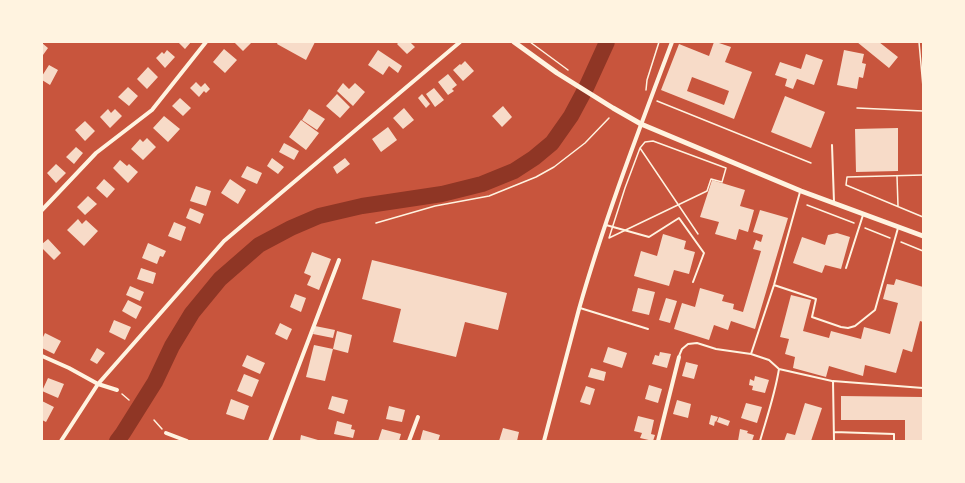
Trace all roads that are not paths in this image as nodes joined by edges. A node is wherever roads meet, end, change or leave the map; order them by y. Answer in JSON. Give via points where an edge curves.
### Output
{"nodes":[{"id":1,"x":206,"y":42,"type":"edge"},
{"id":2,"x":460,"y":42,"type":"edge"},
{"id":3,"x":514,"y":42,"type":"edge"},
{"id":4,"x":672,"y":42,"type":"edge"},
{"id":5,"x":641,"y":124,"type":"junction"},
{"id":6,"x":832,"y":145,"type":"dead end"},
{"id":7,"x":801,"y":191,"type":"junction"},
{"id":8,"x":835,"y":204,"type":"junction"},
{"id":9,"x":42,"y":210,"type":"edge"},
{"id":10,"x":863,"y":215,"type":"junction"},
{"id":11,"x":606,"y":225,"type":"junction"},
{"id":12,"x":898,"y":227,"type":"junction"},
{"id":13,"x":923,"y":236,"type":"edge"},
{"id":14,"x":339,"y":260,"type":"dead end"},
{"id":15,"x":846,"y":268,"type":"dead end"},
{"id":16,"x":693,"y":282,"type":"dead end"},
{"id":17,"x":774,"y":285,"type":"junction"},
{"id":18,"x":579,"y":308,"type":"junction"},
{"id":19,"x":648,"y":329,"type":"dead end"},
{"id":20,"x":751,"y":354,"type":"junction"},
{"id":21,"x":42,"y":356,"type":"edge"},
{"id":22,"x":679,"y":357,"type":"joint"},
{"id":23,"x":779,"y":369,"type":"junction"},
{"id":24,"x":833,"y":381,"type":"junction"},
{"id":25,"x":98,"y":384,"type":"junction"},
{"id":26,"x":923,"y":388,"type":"edge"},
{"id":27,"x":117,"y":390,"type":"road end"},
{"id":28,"x":418,"y":417,"type":"dead end"},
{"id":29,"x":834,"y":432,"type":"junction"},
{"id":30,"x":166,"y":433,"type":"road end"},
{"id":31,"x":61,"y":441,"type":"edge"},
{"id":32,"x":187,"y":441,"type":"edge"},
{"id":33,"x":270,"y":441,"type":"edge"},
{"id":34,"x":409,"y":441,"type":"edge"},
{"id":35,"x":544,"y":441,"type":"edge"},
{"id":36,"x":658,"y":441,"type":"edge"},
{"id":37,"x":760,"y":441,"type":"edge"},
{"id":38,"x":834,"y":441,"type":"edge"},
{"id":39,"x":894,"y":441,"type":"edge"}],
"edges":[{"from":1,"to":9,"type":"street","via":[[152,110],[96,153]]},
{"from":2,"to":25,"type":"street","via":[[224,241]]},
{"from":3,"to":5,"type":"street","via":[[558,73]]},
{"from":4,"to":5,"type":"street"},
{"from":5,"to":7,"type":"street"},
{"from":5,"to":11,"type":"street"},
{"from":6,"to":8,"type":"lane"},
{"from":7,"to":8,"type":"street"},
{"from":7,"to":17,"type":"lane"},
{"from":8,"to":10,"type":"street"},
{"from":10,"to":12,"type":"street"},
{"from":10,"to":15,"type":"lane"},
{"from":11,"to":16,"type":"lane","via":[[649,237],[679,218],[704,254]]},
{"from":11,"to":18,"type":"street"},
{"from":12,"to":13,"type":"street"},
{"from":12,"to":17,"type":"lane","via":[[875,310],[856,326],[842,327],[812,317],[816,299]]},
{"from":14,"to":33,"type":"street"},
{"from":17,"to":20,"type":"lane"},
{"from":18,"to":19,"type":"lane"},
{"from":18,"to":35,"type":"street"},
{"from":20,"to":22,"type":"lane","via":[[688,344],[682,349]]},
{"from":20,"to":23,"type":"lane","via":[[769,360]]},
{"from":21,"to":25,"type":"street"},
{"from":22,"to":36,"type":"street"},
{"from":23,"to":24,"type":"lane"},
{"from":23,"to":37,"type":"lane"},
{"from":24,"to":26,"type":"lane"},
{"from":24,"to":29,"type":"lane"},
{"from":25,"to":27,"type":"street"},
{"from":25,"to":31,"type":"street"},
{"from":28,"to":34,"type":"street"},
{"from":29,"to":38,"type":"lane"},
{"from":29,"to":39,"type":"lane","via":[[894,434]]},
{"from":30,"to":32,"type":"street"}]}
